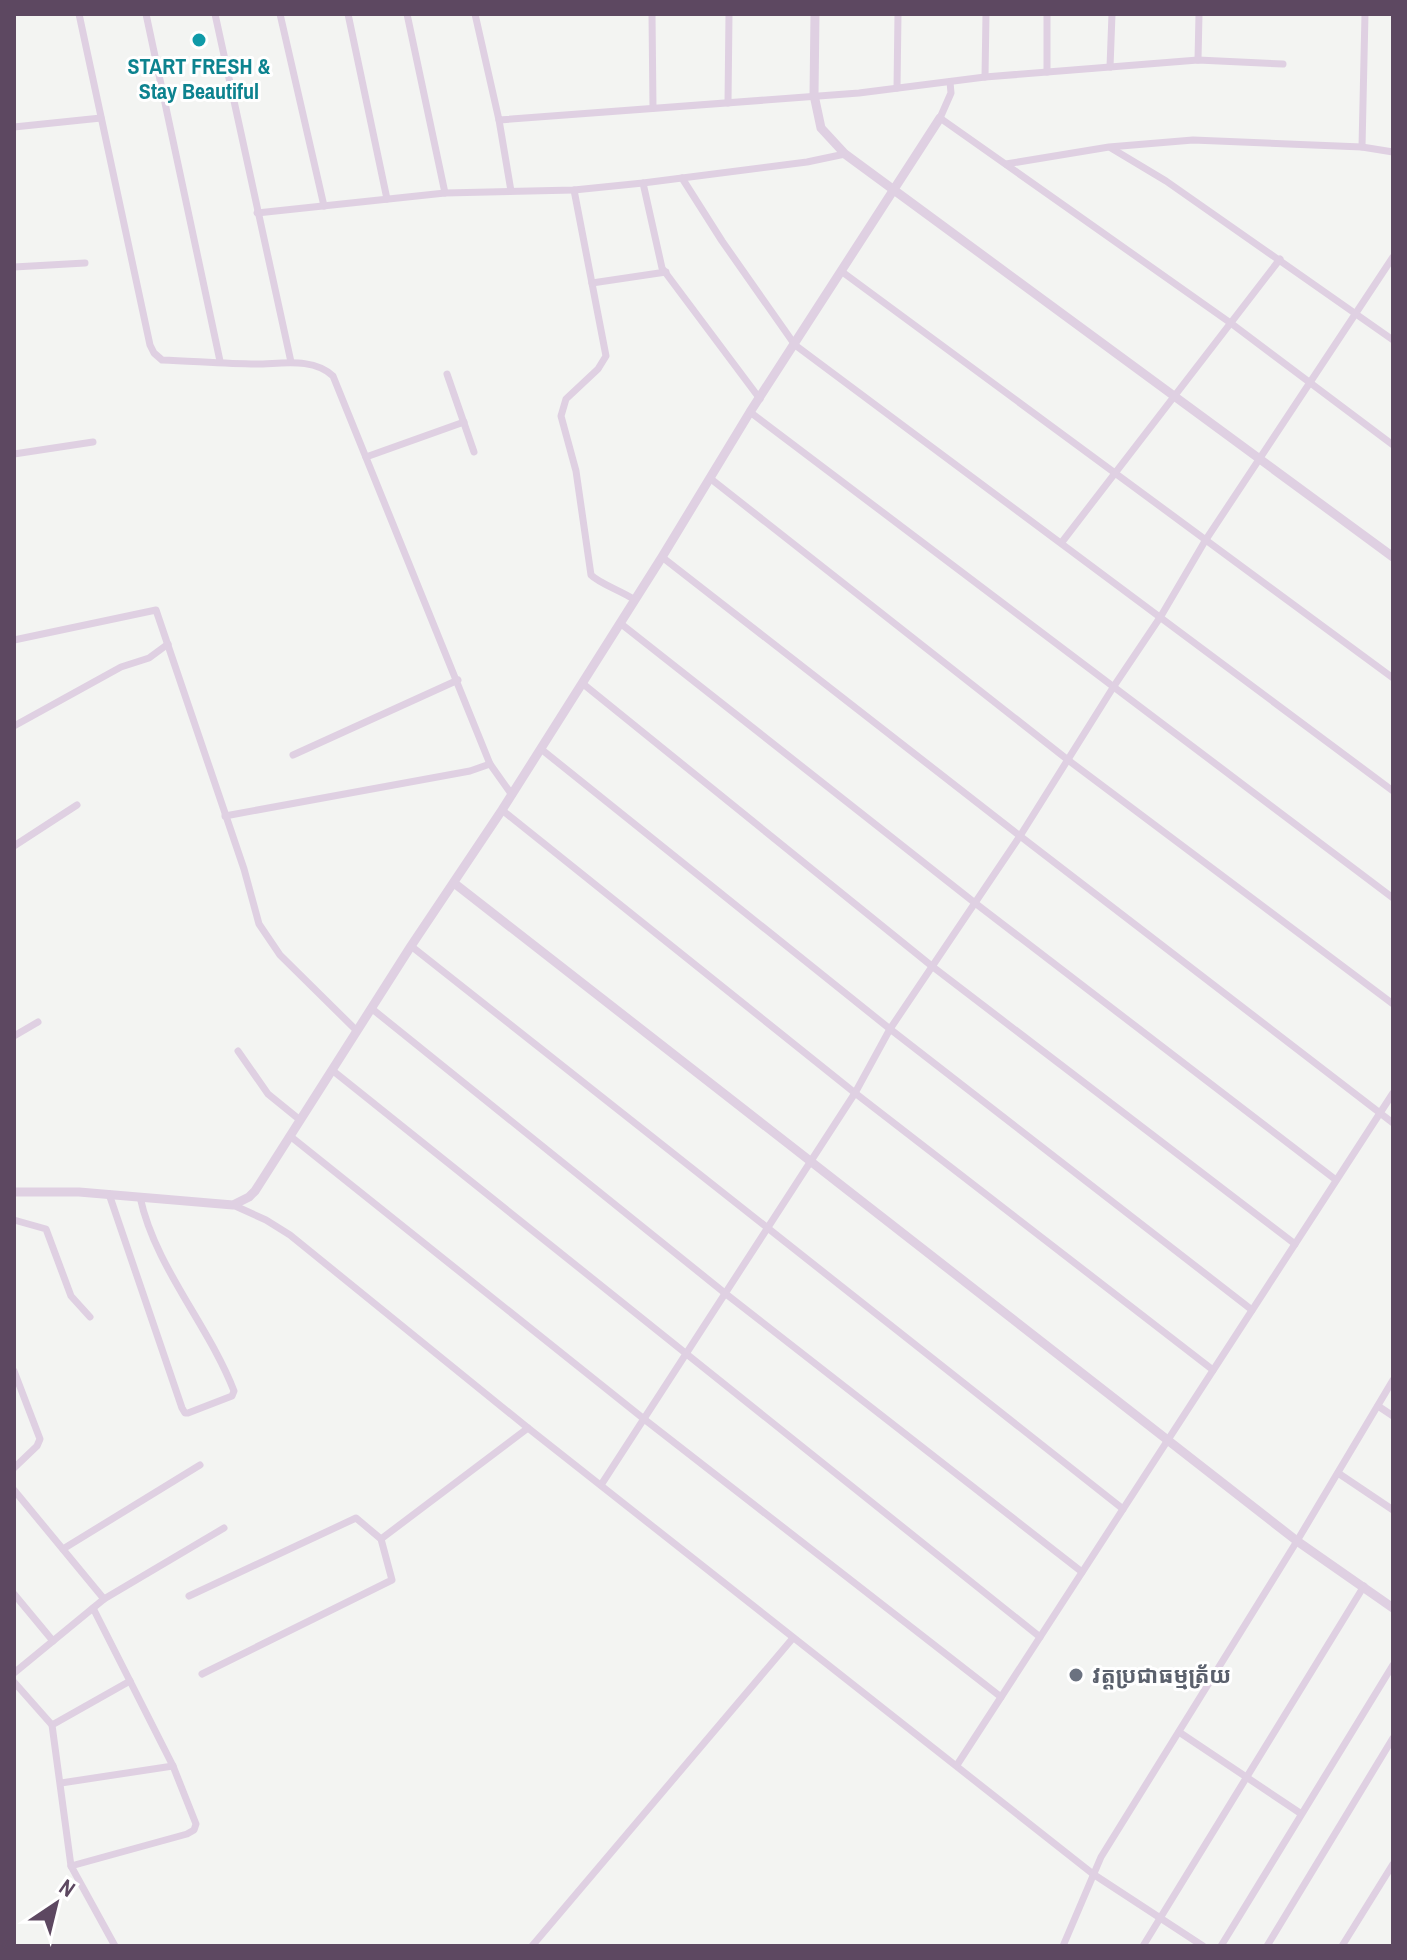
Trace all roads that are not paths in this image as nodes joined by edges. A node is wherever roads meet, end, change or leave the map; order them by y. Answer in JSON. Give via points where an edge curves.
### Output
{"nodes":[{"id":1,"x":79,"y":14,"type":"edge"},
{"id":2,"x":146,"y":14,"type":"edge"},
{"id":3,"x":215,"y":14,"type":"edge"},
{"id":4,"x":280,"y":14,"type":"edge"},
{"id":5,"x":348,"y":14,"type":"edge"},
{"id":6,"x":407,"y":14,"type":"edge"},
{"id":7,"x":475,"y":14,"type":"edge"},
{"id":8,"x":652,"y":14,"type":"edge"},
{"id":9,"x":729,"y":14,"type":"edge"},
{"id":10,"x":815,"y":14,"type":"edge"},
{"id":11,"x":898,"y":14,"type":"edge"},
{"id":12,"x":986,"y":14,"type":"edge"},
{"id":13,"x":1047,"y":14,"type":"edge"},
{"id":14,"x":1112,"y":14,"type":"edge"},
{"id":15,"x":1199,"y":14,"type":"edge"},
{"id":16,"x":1365,"y":14,"type":"edge"},
{"id":17,"x":1198,"y":60,"type":"junction"},
{"id":18,"x":1283,"y":64,"type":"dead end"},
{"id":19,"x":1110,"y":67,"type":"junction"},
{"id":20,"x":1047,"y":72,"type":"junction"},
{"id":21,"x":985,"y":77,"type":"junction"},
{"id":22,"x":950,"y":82,"type":"junction"},
{"id":23,"x":897,"y":88,"type":"junction"},
{"id":24,"x":814,"y":95,"type":"junction"},
{"id":25,"x":728,"y":103,"type":"junction"},
{"id":26,"x":653,"y":108,"type":"junction"},
{"id":27,"x":101,"y":118,"type":"junction"},
{"id":28,"x":940,"y":118,"type":"junction"},
{"id":29,"x":499,"y":120,"type":"junction"},
{"id":30,"x":14,"y":127,"type":"edge"},
{"id":31,"x":1109,"y":147,"type":"junction"},
{"id":32,"x":1362,"y":147,"type":"junction"},
{"id":33,"x":1393,"y":152,"type":"edge"},
{"id":34,"x":845,"y":154,"type":"junction"},
{"id":35,"x":1006,"y":164,"type":"junction"},
{"id":36,"x":682,"y":178,"type":"junction"},
{"id":37,"x":643,"y":183,"type":"junction"},
{"id":38,"x":574,"y":190,"type":"junction"},
{"id":39,"x":894,"y":190,"type":"junction"},
{"id":40,"x":511,"y":191,"type":"junction"},
{"id":41,"x":445,"y":193,"type":"junction"},
{"id":42,"x":387,"y":199,"type":"junction"},
{"id":43,"x":324,"y":206,"type":"junction"},
{"id":44,"x":257,"y":213,"type":"junction"},
{"id":45,"x":1393,"y":257,"type":"edge"},
{"id":46,"x":1280,"y":259,"type":"junction"},
{"id":47,"x":85,"y":263,"type":"dead end"},
{"id":48,"x":14,"y":267,"type":"edge"},
{"id":49,"x":841,"y":271,"type":"junction"},
{"id":50,"x":666,"y":272,"type":"junction"},
{"id":51,"x":592,"y":283,"type":"junction"},
{"id":52,"x":1356,"y":313,"type":"junction"},
{"id":53,"x":1232,"y":324,"type":"junction"},
{"id":54,"x":1393,"y":340,"type":"edge"},
{"id":55,"x":795,"y":345,"type":"junction"},
{"id":56,"x":220,"y":361,"type":"junction"},
{"id":57,"x":291,"y":362,"type":"junction"},
{"id":58,"x":447,"y":374,"type":"dead end"},
{"id":59,"x":1309,"y":383,"type":"junction"},
{"id":60,"x":1174,"y":397,"type":"junction"},
{"id":61,"x":760,"y":399,"type":"junction"},
{"id":62,"x":750,"y":412,"type":"junction"},
{"id":63,"x":464,"y":422,"type":"junction"},
{"id":64,"x":93,"y":442,"type":"dead end"},
{"id":65,"x":1393,"y":445,"type":"edge"},
{"id":66,"x":474,"y":452,"type":"dead end"},
{"id":67,"x":14,"y":454,"type":"edge"},
{"id":68,"x":366,"y":457,"type":"junction"},
{"id":69,"x":1259,"y":459,"type":"junction"},
{"id":70,"x":1116,"y":473,"type":"junction"},
{"id":71,"x":711,"y":479,"type":"junction"},
{"id":72,"x":1205,"y":541,"type":"junction"},
{"id":73,"x":1062,"y":542,"type":"junction"},
{"id":74,"x":662,"y":557,"type":"junction"},
{"id":75,"x":1393,"y":557,"type":"edge"},
{"id":76,"x":635,"y":600,"type":"junction"},
{"id":77,"x":1161,"y":616,"type":"junction"},
{"id":78,"x":620,"y":623,"type":"junction"},
{"id":79,"x":14,"y":640,"type":"edge"},
{"id":80,"x":168,"y":644,"type":"junction"},
{"id":81,"x":1393,"y":678,"type":"edge"},
{"id":82,"x":458,"y":680,"type":"junction"},
{"id":83,"x":582,"y":683,"type":"junction"},
{"id":84,"x":1114,"y":686,"type":"junction"},
{"id":85,"x":14,"y":726,"type":"edge"},
{"id":86,"x":541,"y":749,"type":"junction"},
{"id":87,"x":293,"y":755,"type":"dead end"},
{"id":88,"x":1068,"y":760,"type":"junction"},
{"id":89,"x":490,"y":764,"type":"junction"},
{"id":90,"x":1393,"y":791,"type":"edge"},
{"id":91,"x":512,"y":795,"type":"junction"},
{"id":92,"x":77,"y":805,"type":"dead end"},
{"id":93,"x":502,"y":810,"type":"junction"},
{"id":94,"x":225,"y":816,"type":"junction"},
{"id":95,"x":1020,"y":836,"type":"junction"},
{"id":96,"x":14,"y":846,"type":"edge"},
{"id":97,"x":454,"y":883,"type":"junction"},
{"id":98,"x":1393,"y":898,"type":"edge"},
{"id":99,"x":975,"y":903,"type":"junction"},
{"id":100,"x":411,"y":946,"type":"junction"},
{"id":101,"x":933,"y":967,"type":"junction"},
{"id":102,"x":1393,"y":1004,"type":"edge"},
{"id":103,"x":371,"y":1008,"type":"junction"},
{"id":104,"x":38,"y":1022,"type":"dead end"},
{"id":105,"x":890,"y":1029,"type":"junction"},
{"id":106,"x":357,"y":1031,"type":"junction"},
{"id":107,"x":14,"y":1036,"type":"edge"},
{"id":108,"x":238,"y":1051,"type":"dead end"},
{"id":109,"x":332,"y":1070,"type":"junction"},
{"id":110,"x":855,"y":1093,"type":"junction"},
{"id":111,"x":1393,"y":1093,"type":"edge"},
{"id":112,"x":1380,"y":1113,"type":"junction"},
{"id":113,"x":300,"y":1120,"type":"junction"},
{"id":114,"x":1393,"y":1123,"type":"edge"},
{"id":115,"x":290,"y":1136,"type":"junction"},
{"id":116,"x":811,"y":1159,"type":"junction"},
{"id":117,"x":1336,"y":1180,"type":"junction"},
{"id":118,"x":14,"y":1192,"type":"edge"},
{"id":119,"x":109,"y":1194,"type":"junction"},
{"id":120,"x":140,"y":1197,"type":"junction"},
{"id":121,"x":233,"y":1205,"type":"junction"},
{"id":122,"x":14,"y":1220,"type":"edge"},
{"id":123,"x":767,"y":1228,"type":"junction"},
{"id":124,"x":1295,"y":1244,"type":"junction"},
{"id":125,"x":726,"y":1294,"type":"junction"},
{"id":126,"x":1252,"y":1310,"type":"junction"},
{"id":127,"x":90,"y":1317,"type":"dead end"},
{"id":128,"x":686,"y":1354,"type":"junction"},
{"id":129,"x":1213,"y":1370,"type":"junction"},
{"id":130,"x":14,"y":1371,"type":"edge"},
{"id":131,"x":1393,"y":1380,"type":"edge"},
{"id":132,"x":1378,"y":1406,"type":"junction"},
{"id":133,"x":1393,"y":1416,"type":"edge"},
{"id":134,"x":644,"y":1419,"type":"junction"},
{"id":135,"x":528,"y":1428,"type":"junction"},
{"id":136,"x":1168,"y":1440,"type":"junction"},
{"id":137,"x":200,"y":1465,"type":"dead end"},
{"id":138,"x":14,"y":1468,"type":"edge"},
{"id":139,"x":1338,"y":1473,"type":"junction"},
{"id":140,"x":601,"y":1485,"type":"junction"},
{"id":141,"x":14,"y":1490,"type":"edge"},
{"id":142,"x":1123,"y":1509,"type":"junction"},
{"id":143,"x":1393,"y":1510,"type":"edge"},
{"id":144,"x":224,"y":1528,"type":"dead end"},
{"id":145,"x":381,"y":1539,"type":"junction"},
{"id":146,"x":1297,"y":1541,"type":"junction"},
{"id":147,"x":63,"y":1549,"type":"junction"},
{"id":148,"x":1082,"y":1572,"type":"junction"},
{"id":149,"x":1364,"y":1586,"type":"junction"},
{"id":150,"x":14,"y":1594,"type":"edge"},
{"id":151,"x":189,"y":1596,"type":"dead end"},
{"id":152,"x":104,"y":1599,"type":"junction"},
{"id":153,"x":93,"y":1608,"type":"junction"},
{"id":154,"x":1393,"y":1608,"type":"edge"},
{"id":155,"x":1040,"y":1637,"type":"junction"},
{"id":156,"x":793,"y":1638,"type":"junction"},
{"id":157,"x":53,"y":1641,"type":"junction"},
{"id":158,"x":1393,"y":1665,"type":"edge"},
{"id":159,"x":14,"y":1673,"type":"edge"},
{"id":160,"x":202,"y":1674,"type":"dead end"},
{"id":161,"x":130,"y":1681,"type":"junction"},
{"id":162,"x":14,"y":1682,"type":"edge"},
{"id":163,"x":1001,"y":1697,"type":"junction"},
{"id":164,"x":52,"y":1725,"type":"junction"},
{"id":165,"x":1179,"y":1732,"type":"junction"},
{"id":166,"x":1393,"y":1738,"type":"edge"},
{"id":167,"x":957,"y":1765,"type":"junction"},
{"id":168,"x":173,"y":1766,"type":"junction"},
{"id":169,"x":1247,"y":1776,"type":"junction"},
{"id":170,"x":61,"y":1783,"type":"junction"},
{"id":171,"x":1300,"y":1813,"type":"junction"},
{"id":172,"x":1393,"y":1864,"type":"edge"},
{"id":173,"x":71,"y":1866,"type":"junction"},
{"id":174,"x":1093,"y":1874,"type":"junction"},
{"id":175,"x":1159,"y":1918,"type":"junction"},
{"id":176,"x":115,"y":1946,"type":"edge"},
{"id":177,"x":532,"y":1946,"type":"edge"},
{"id":178,"x":1063,"y":1946,"type":"edge"},
{"id":179,"x":1143,"y":1946,"type":"edge"},
{"id":180,"x":1203,"y":1946,"type":"edge"},
{"id":181,"x":1221,"y":1946,"type":"edge"},
{"id":182,"x":1267,"y":1946,"type":"edge"},
{"id":183,"x":1342,"y":1946,"type":"edge"}],
"edges":[{"from":1,"to":27,"type":"street"},
{"from":2,"to":56,"type":"street"},
{"from":3,"to":44,"type":"street"},
{"from":4,"to":43,"type":"street"},
{"from":5,"to":42,"type":"street"},
{"from":6,"to":41,"type":"street"},
{"from":7,"to":29,"type":"street"},
{"from":8,"to":26,"type":"street"},
{"from":9,"to":25,"type":"street"},
{"from":10,"to":24,"type":"street"},
{"from":11,"to":23,"type":"street"},
{"from":12,"to":21,"type":"street"},
{"from":13,"to":20,"type":"street"},
{"from":14,"to":19,"type":"street"},
{"from":15,"to":17,"type":"street"},
{"from":16,"to":32,"type":"street"},
{"from":17,"to":18,"type":"street"},
{"from":17,"to":19,"type":"street"},
{"from":19,"to":20,"type":"street"},
{"from":20,"to":21,"type":"street"},
{"from":21,"to":22,"type":"street"},
{"from":22,"to":23,"type":"street"},
{"from":22,"to":28,"type":"street"},
{"from":23,"to":24,"type":"street"},
{"from":24,"to":25,"type":"street"},
{"from":24,"to":34,"type":"street","via":[[821,128]]},
{"from":25,"to":26,"type":"street"},
{"from":26,"to":29,"type":"street"},
{"from":27,"to":30,"type":"street"},
{"from":27,"to":56,"type":"street","via":[[150,345],[162,360]]},
{"from":28,"to":35,"type":"street"},
{"from":28,"to":39,"type":"street"},
{"from":29,"to":40,"type":"street"},
{"from":31,"to":32,"type":"street","via":[[1193,140]]},
{"from":31,"to":35,"type":"street"},
{"from":31,"to":46,"type":"street"},
{"from":32,"to":33,"type":"street"},
{"from":34,"to":36,"type":"street"},
{"from":34,"to":39,"type":"street"},
{"from":35,"to":53,"type":"street"},
{"from":36,"to":37,"type":"street"},
{"from":36,"to":55,"type":"street"},
{"from":37,"to":38,"type":"street"},
{"from":37,"to":50,"type":"street"},
{"from":38,"to":40,"type":"street"},
{"from":38,"to":51,"type":"street"},
{"from":39,"to":49,"type":"street"},
{"from":39,"to":60,"type":"street"},
{"from":40,"to":41,"type":"street"},
{"from":41,"to":42,"type":"street"},
{"from":42,"to":43,"type":"street"},
{"from":43,"to":44,"type":"street"},
{"from":44,"to":57,"type":"street"},
{"from":45,"to":52,"type":"street"},
{"from":46,"to":52,"type":"street"},
{"from":46,"to":53,"type":"street"},
{"from":47,"to":48,"type":"street"},
{"from":49,"to":55,"type":"street"},
{"from":49,"to":70,"type":"street"},
{"from":50,"to":51,"type":"street"},
{"from":50,"to":61,"type":"street"},
{"from":51,"to":76,"type":"street","via":[[606,356],[566,399],[561,416],[576,471],[591,575]]},
{"from":52,"to":54,"type":"street"},
{"from":52,"to":59,"type":"street"},
{"from":53,"to":59,"type":"street"},
{"from":53,"to":60,"type":"street"},
{"from":55,"to":61,"type":"street"},
{"from":55,"to":73,"type":"street"},
{"from":56,"to":57,"type":"street"},
{"from":57,"to":68,"type":"street","via":[[317,366],[333,376]]},
{"from":58,"to":63,"type":"street"},
{"from":59,"to":65,"type":"street"},
{"from":59,"to":69,"type":"street"},
{"from":60,"to":69,"type":"street"},
{"from":60,"to":70,"type":"street"},
{"from":61,"to":62,"type":"street"},
{"from":62,"to":71,"type":"street"},
{"from":62,"to":84,"type":"street"},
{"from":63,"to":66,"type":"street"},
{"from":63,"to":68,"type":"street"},
{"from":64,"to":67,"type":"street"},
{"from":68,"to":82,"type":"street"},
{"from":69,"to":72,"type":"street"},
{"from":69,"to":75,"type":"street"},
{"from":70,"to":72,"type":"street"},
{"from":70,"to":73,"type":"street"},
{"from":71,"to":74,"type":"street"},
{"from":71,"to":88,"type":"street"},
{"from":72,"to":77,"type":"street"},
{"from":72,"to":81,"type":"street"},
{"from":73,"to":77,"type":"street"},
{"from":74,"to":76,"type":"street"},
{"from":74,"to":95,"type":"street"},
{"from":76,"to":78,"type":"street"},
{"from":77,"to":84,"type":"street"},
{"from":77,"to":90,"type":"street"},
{"from":78,"to":83,"type":"street"},
{"from":78,"to":99,"type":"street"},
{"from":79,"to":80,"type":"street","via":[[156,610]]},
{"from":80,"to":85,"type":"street"},
{"from":80,"to":94,"type":"street"},
{"from":82,"to":87,"type":"street"},
{"from":82,"to":89,"type":"street"},
{"from":83,"to":86,"type":"street"},
{"from":83,"to":101,"type":"street"},
{"from":84,"to":88,"type":"street"},
{"from":84,"to":98,"type":"street"},
{"from":86,"to":91,"type":"street"},
{"from":86,"to":105,"type":"street"},
{"from":88,"to":95,"type":"street"},
{"from":88,"to":102,"type":"street"},
{"from":89,"to":91,"type":"street"},
{"from":89,"to":94,"type":"street"},
{"from":91,"to":93,"type":"street"},
{"from":92,"to":96,"type":"street"},
{"from":93,"to":97,"type":"street"},
{"from":93,"to":110,"type":"street"},
{"from":94,"to":106,"type":"street","via":[[263,931],[280,955]]},
{"from":95,"to":99,"type":"street"},
{"from":95,"to":112,"type":"street"},
{"from":97,"to":100,"type":"street"},
{"from":97,"to":116,"type":"street"},
{"from":99,"to":101,"type":"street"},
{"from":99,"to":117,"type":"street"},
{"from":100,"to":103,"type":"street"},
{"from":100,"to":123,"type":"street"},
{"from":101,"to":105,"type":"street"},
{"from":101,"to":124,"type":"street"},
{"from":103,"to":106,"type":"street"},
{"from":103,"to":125,"type":"street"},
{"from":104,"to":107,"type":"street"},
{"from":105,"to":110,"type":"street"},
{"from":105,"to":126,"type":"street"},
{"from":106,"to":109,"type":"street"},
{"from":108,"to":113,"type":"street","via":[[268,1094]]},
{"from":109,"to":113,"type":"street"},
{"from":109,"to":128,"type":"street"},
{"from":110,"to":116,"type":"street"},
{"from":110,"to":129,"type":"street"},
{"from":111,"to":112,"type":"street"},
{"from":112,"to":114,"type":"street"},
{"from":112,"to":117,"type":"street"},
{"from":113,"to":115,"type":"street"},
{"from":115,"to":121,"type":"street","via":[[255,1191]]},
{"from":115,"to":134,"type":"street"},
{"from":116,"to":123,"type":"street"},
{"from":116,"to":136,"type":"street"},
{"from":117,"to":124,"type":"street"},
{"from":118,"to":119,"type":"street"},
{"from":119,"to":120,"type":"street"},
{"from":119,"to":120,"type":"street","via":[[188,1413],[234,1391],[148,1230]]},
{"from":120,"to":121,"type":"street"},
{"from":121,"to":135,"type":"street","via":[[290,1235]]},
{"from":122,"to":127,"type":"street","via":[[46,1229],[71,1296]]},
{"from":123,"to":125,"type":"street"},
{"from":123,"to":142,"type":"street"},
{"from":124,"to":126,"type":"street"},
{"from":125,"to":128,"type":"street"},
{"from":125,"to":148,"type":"street"},
{"from":126,"to":129,"type":"street"},
{"from":128,"to":134,"type":"street"},
{"from":128,"to":155,"type":"street"},
{"from":129,"to":136,"type":"street"},
{"from":130,"to":138,"type":"street","via":[[40,1439]]},
{"from":131,"to":132,"type":"street"},
{"from":132,"to":133,"type":"street"},
{"from":132,"to":139,"type":"street"},
{"from":134,"to":140,"type":"street"},
{"from":134,"to":163,"type":"street"},
{"from":135,"to":140,"type":"street"},
{"from":135,"to":145,"type":"street"},
{"from":136,"to":142,"type":"street"},
{"from":136,"to":146,"type":"street"},
{"from":137,"to":147,"type":"street"},
{"from":139,"to":143,"type":"street"},
{"from":139,"to":146,"type":"street"},
{"from":140,"to":156,"type":"street"},
{"from":141,"to":147,"type":"street"},
{"from":142,"to":148,"type":"street"},
{"from":144,"to":152,"type":"street"},
{"from":145,"to":151,"type":"street","via":[[356,1518]]},
{"from":145,"to":160,"type":"street","via":[[392,1580]]},
{"from":146,"to":149,"type":"street"},
{"from":146,"to":165,"type":"street"},
{"from":147,"to":152,"type":"street"},
{"from":148,"to":155,"type":"street"},
{"from":149,"to":154,"type":"street"},
{"from":149,"to":169,"type":"street"},
{"from":150,"to":157,"type":"street"},
{"from":152,"to":153,"type":"street"},
{"from":153,"to":157,"type":"street"},
{"from":153,"to":161,"type":"street"},
{"from":155,"to":163,"type":"street"},
{"from":156,"to":167,"type":"street"},
{"from":156,"to":177,"type":"street"},
{"from":157,"to":159,"type":"street"},
{"from":158,"to":171,"type":"street"},
{"from":161,"to":164,"type":"street"},
{"from":161,"to":168,"type":"street"},
{"from":162,"to":164,"type":"street"},
{"from":163,"to":167,"type":"street"},
{"from":164,"to":170,"type":"street"},
{"from":165,"to":169,"type":"street"},
{"from":165,"to":174,"type":"street"},
{"from":166,"to":182,"type":"street"},
{"from":167,"to":174,"type":"street"},
{"from":168,"to":170,"type":"street"},
{"from":168,"to":173,"type":"street","via":[[196,1818],[194,1830]]},
{"from":169,"to":171,"type":"street"},
{"from":169,"to":175,"type":"street"},
{"from":170,"to":173,"type":"street"},
{"from":171,"to":181,"type":"street"},
{"from":172,"to":183,"type":"street"},
{"from":173,"to":176,"type":"street"},
{"from":174,"to":175,"type":"street"},
{"from":174,"to":178,"type":"street"},
{"from":175,"to":179,"type":"street"},
{"from":175,"to":180,"type":"street"}]}
